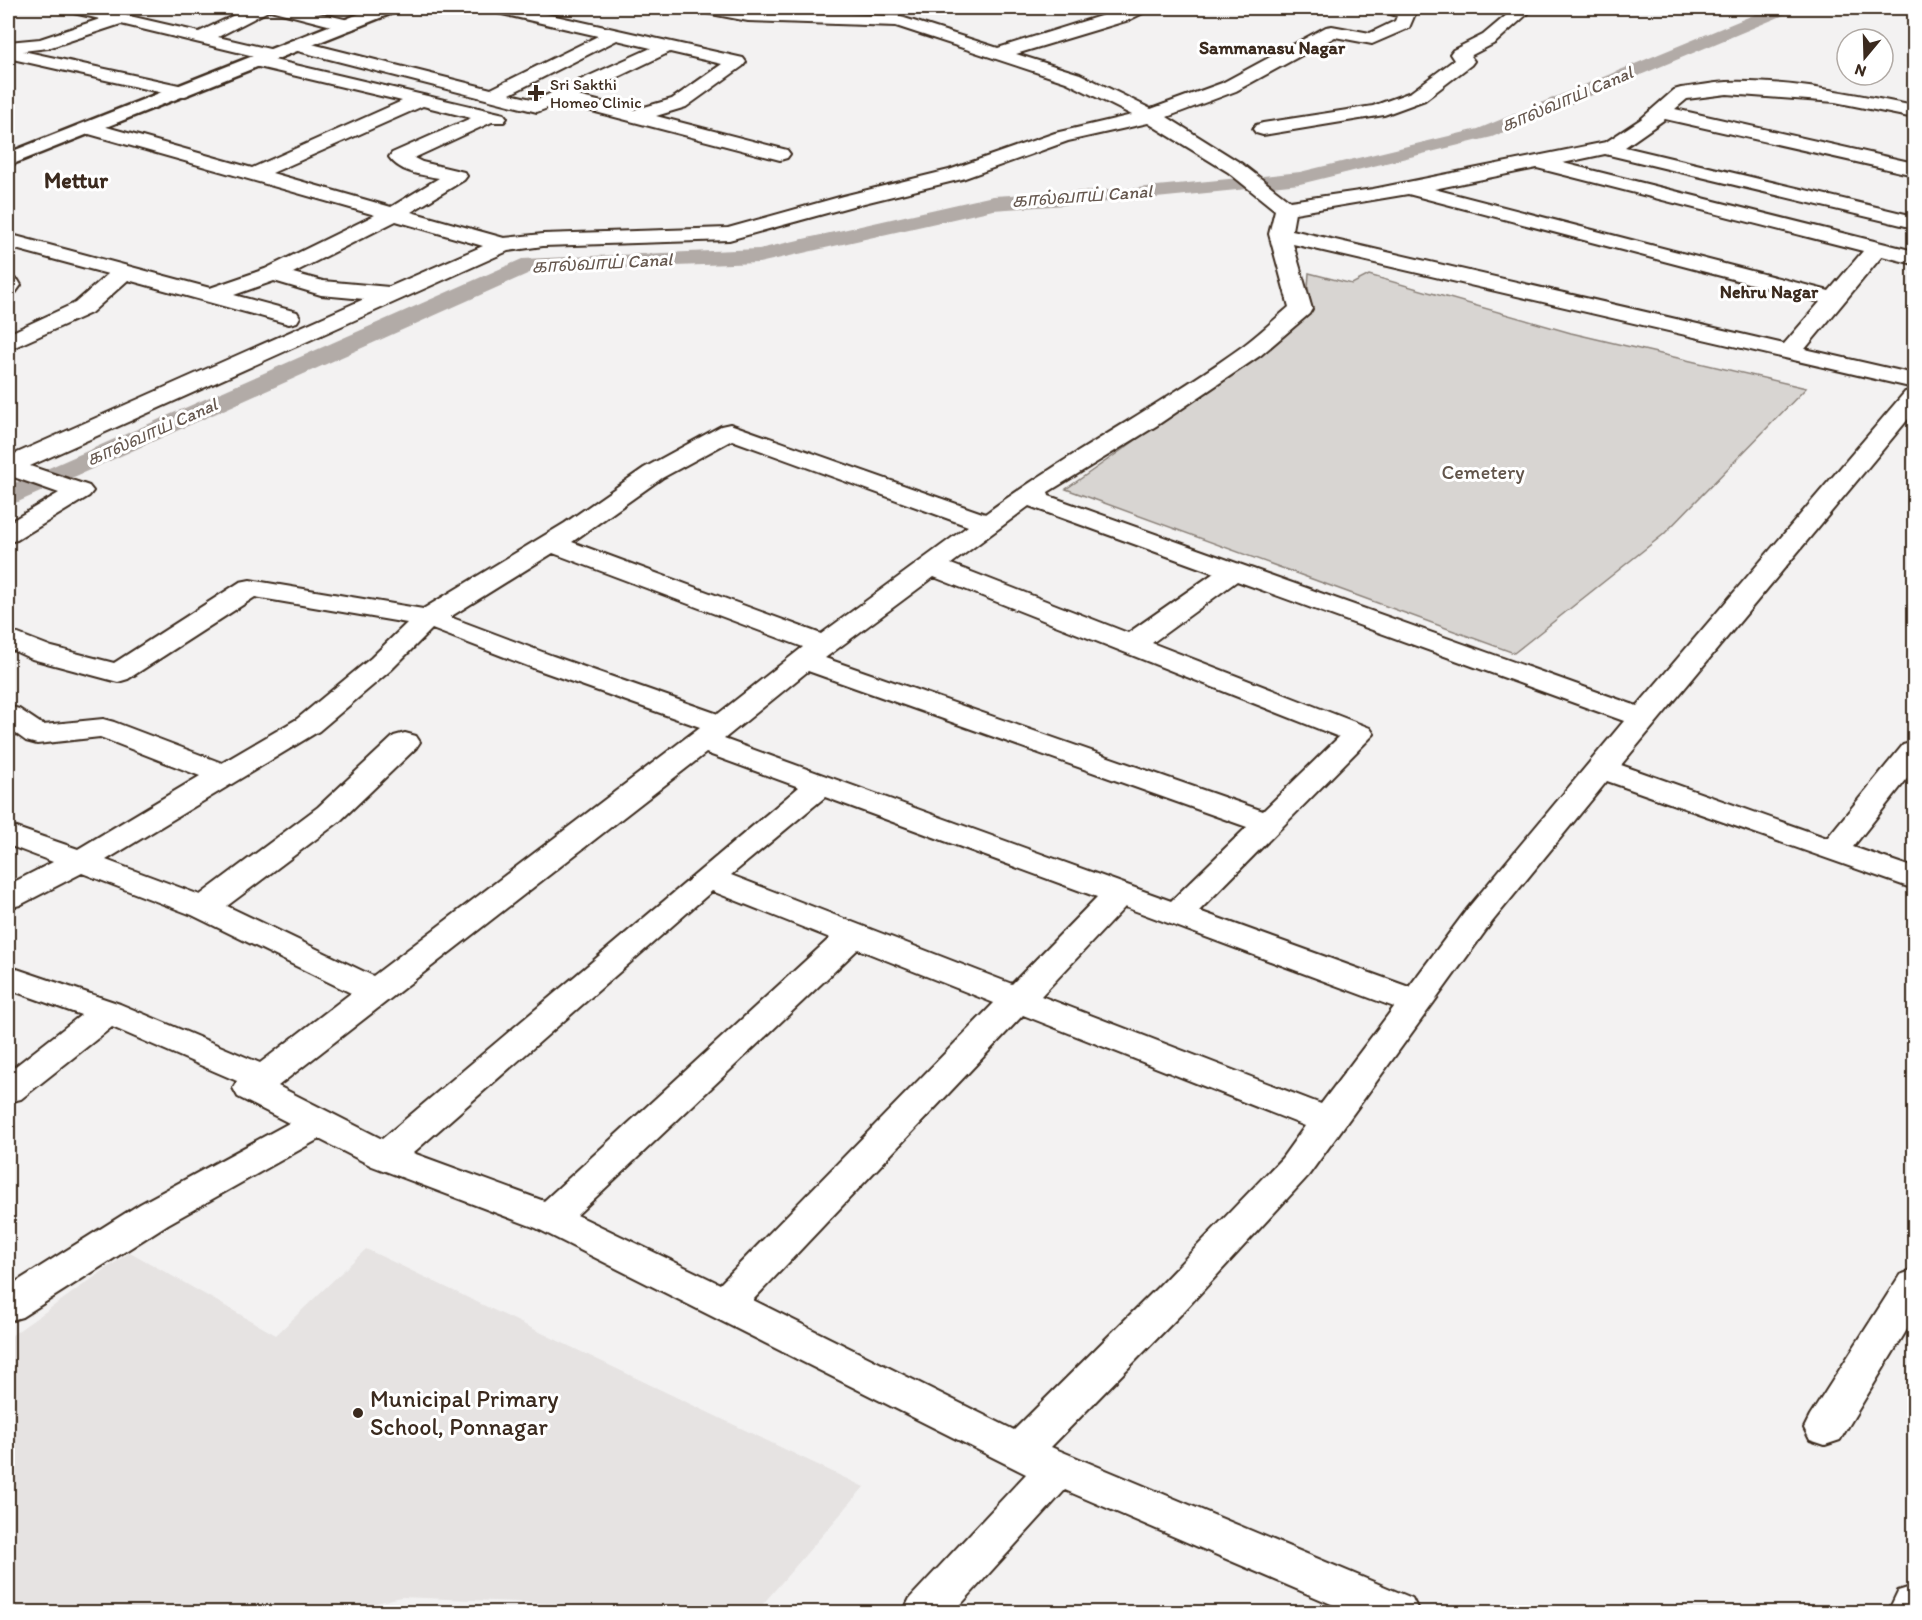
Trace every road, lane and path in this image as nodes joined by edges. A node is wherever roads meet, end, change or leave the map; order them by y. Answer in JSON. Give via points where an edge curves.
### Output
{"nodes":[{"id":1,"x":75,"y":8,"type":"edge"},
{"id":2,"x":151,"y":8,"type":"edge"},
{"id":3,"x":262,"y":8,"type":"edge"},
{"id":4,"x":277,"y":8,"type":"edge"},
{"id":5,"x":389,"y":8,"type":"edge"},
{"id":6,"x":499,"y":8,"type":"edge"},
{"id":7,"x":707,"y":8,"type":"edge"},
{"id":8,"x":916,"y":8,"type":"edge"},
{"id":9,"x":1139,"y":8,"type":"edge"},
{"id":10,"x":1391,"y":8,"type":"edge"},
{"id":11,"x":1525,"y":8,"type":"edge"},
{"id":12,"x":120,"y":19,"type":"junction"},
{"id":13,"x":882,"y":20,"type":"junction"},
{"id":14,"x":347,"y":24,"type":"junction"},
{"id":15,"x":615,"y":34,"type":"junction"},
{"id":16,"x":201,"y":38,"type":"junction"},
{"id":17,"x":8,"y":45,"type":"edge"},
{"id":18,"x":296,"y":45,"type":"junction"},
{"id":19,"x":669,"y":46,"type":"junction"},
{"id":20,"x":8,"y":52,"type":"edge"},
{"id":21,"x":996,"y":54,"type":"junction"},
{"id":22,"x":264,"y":58,"type":"junction"},
{"id":23,"x":181,"y":91,"type":"junction"},
{"id":24,"x":493,"y":95,"type":"junction"},
{"id":25,"x":560,"y":97,"type":"junction"},
{"id":26,"x":421,"y":100,"type":"junction"},
{"id":27,"x":1660,"y":112,"type":"junction"},
{"id":28,"x":1914,"y":112,"type":"edge"},
{"id":29,"x":490,"y":116,"type":"junction"},
{"id":30,"x":635,"y":116,"type":"junction"},
{"id":31,"x":1151,"y":116,"type":"junction"},
{"id":32,"x":512,"y":122,"type":"dead end"},
{"id":33,"x":89,"y":128,"type":"junction"},
{"id":34,"x":1263,"y":129,"type":"dead end"},
{"id":35,"x":1603,"y":148,"type":"junction"},
{"id":36,"x":780,"y":154,"type":"dead end"},
{"id":37,"x":8,"y":160,"type":"edge"},
{"id":38,"x":1537,"y":162,"type":"junction"},
{"id":39,"x":1914,"y":169,"type":"edge"},
{"id":40,"x":254,"y":174,"type":"junction"},
{"id":41,"x":1409,"y":188,"type":"junction"},
{"id":42,"x":394,"y":214,"type":"junction"},
{"id":43,"x":1283,"y":221,"type":"junction"},
{"id":44,"x":1914,"y":222,"type":"edge"},
{"id":45,"x":10,"y":242,"type":"edge"},
{"id":46,"x":503,"y":245,"type":"junction"},
{"id":47,"x":1878,"y":248,"type":"junction"},
{"id":48,"x":1914,"y":257,"type":"edge"},
{"id":49,"x":124,"y":272,"type":"junction"},
{"id":50,"x":273,"y":274,"type":"junction"},
{"id":51,"x":391,"y":295,"type":"junction"},
{"id":52,"x":210,"y":296,"type":"junction"},
{"id":53,"x":1835,"y":299,"type":"junction"},
{"id":54,"x":289,"y":317,"type":"dead end"},
{"id":55,"x":8,"y":343,"type":"edge"},
{"id":56,"x":1791,"y":351,"type":"junction"},
{"id":57,"x":1914,"y":381,"type":"edge"},
{"id":58,"x":1914,"y":397,"type":"edge"},
{"id":59,"x":10,"y":467,"type":"edge"},
{"id":60,"x":1035,"y":489,"type":"junction"},
{"id":61,"x":988,"y":524,"type":"junction"},
{"id":62,"x":8,"y":534,"type":"edge"},
{"id":63,"x":551,"y":543,"type":"junction"},
{"id":64,"x":931,"y":566,"type":"junction"},
{"id":65,"x":1234,"y":571,"type":"junction"},
{"id":66,"x":428,"y":618,"type":"junction"},
{"id":67,"x":8,"y":638,"type":"edge"},
{"id":68,"x":1131,"y":644,"type":"junction"},
{"id":69,"x":814,"y":653,"type":"junction"},
{"id":70,"x":8,"y":715,"type":"edge"},
{"id":71,"x":1643,"y":718,"type":"junction"},
{"id":72,"x":712,"y":733,"type":"junction"},
{"id":73,"x":405,"y":742,"type":"dead end"},
{"id":74,"x":1914,"y":751,"type":"edge"},
{"id":75,"x":1601,"y":768,"type":"junction"},
{"id":76,"x":224,"y":775,"type":"junction"},
{"id":77,"x":820,"y":785,"type":"junction"},
{"id":78,"x":1268,"y":824,"type":"junction"},
{"id":79,"x":8,"y":834,"type":"edge"},
{"id":80,"x":1833,"y":851,"type":"junction"},
{"id":81,"x":80,"y":862,"type":"junction"},
{"id":82,"x":708,"y":878,"type":"junction"},
{"id":83,"x":1914,"y":879,"type":"edge"},
{"id":84,"x":1119,"y":894,"type":"junction"},
{"id":85,"x":8,"y":898,"type":"edge"},
{"id":86,"x":204,"y":908,"type":"junction"},
{"id":87,"x":1176,"y":915,"type":"junction"},
{"id":88,"x":853,"y":935,"type":"junction"},
{"id":89,"x":8,"y":977,"type":"edge"},
{"id":90,"x":377,"y":992,"type":"junction"},
{"id":91,"x":1017,"y":1000,"type":"junction"},
{"id":92,"x":1416,"y":1002,"type":"junction"},
{"id":93,"x":108,"y":1012,"type":"junction"},
{"id":94,"x":264,"y":1079,"type":"junction"},
{"id":95,"x":8,"y":1090,"type":"edge"},
{"id":96,"x":1328,"y":1121,"type":"junction"},
{"id":97,"x":319,"y":1123,"type":"junction"},
{"id":98,"x":385,"y":1157,"type":"junction"},
{"id":99,"x":550,"y":1218,"type":"junction"},
{"id":100,"x":1914,"y":1285,"type":"edge"},
{"id":101,"x":725,"y":1304,"type":"junction"},
{"id":102,"x":8,"y":1306,"type":"edge"},
{"id":103,"x":1825,"y":1428,"type":"dead end"},
{"id":104,"x":1019,"y":1452,"type":"junction"},
{"id":105,"x":1058,"y":1468,"type":"junction"},
{"id":106,"x":1914,"y":1605,"type":"edge"},
{"id":107,"x":926,"y":1612,"type":"edge"},
{"id":108,"x":1396,"y":1612,"type":"edge"},
{"id":109,"x":1911,"y":1612,"type":"edge"}],
"edges":[{"from":1,"to":12,"type":"street"},
{"from":2,"to":12,"type":"street"},
{"from":3,"to":16,"type":"street"},
{"from":4,"to":14,"type":"street"},
{"from":5,"to":14,"type":"main road"},
{"from":6,"to":15,"type":"street"},
{"from":7,"to":13,"type":"street","via":[[748,16]]},
{"from":8,"to":13,"type":"street"},
{"from":9,"to":21,"type":"street"},
{"from":10,"to":31,"type":"street","via":[[1406,14],[1403,24],[1372,39],[1332,31],[1228,87]]},
{"from":11,"to":34,"type":"street","via":[[1489,39],[1459,54],[1465,62],[1418,96],[1377,111]]},
{"from":12,"to":16,"type":"street"},
{"from":12,"to":17,"type":"street","via":[[42,44]]},
{"from":13,"to":21,"type":"street","via":[[898,21]]},
{"from":14,"to":18,"type":"main road"},
{"from":15,"to":19,"type":"street"},
{"from":15,"to":24,"type":"street"},
{"from":16,"to":22,"type":"street"},
{"from":18,"to":22,"type":"main road"},
{"from":18,"to":24,"type":"street"},
{"from":19,"to":25,"type":"street"},
{"from":19,"to":30,"type":"street","via":[[737,62],[679,103]]},
{"from":20,"to":23,"type":"street"},
{"from":21,"to":31,"type":"street","via":[[1073,78]]},
{"from":22,"to":23,"type":"main road"},
{"from":22,"to":26,"type":"street"},
{"from":23,"to":33,"type":"main road"},
{"from":24,"to":25,"type":"street","via":[[537,106]]},
{"from":25,"to":30,"type":"street"},
{"from":26,"to":29,"type":"street"},
{"from":26,"to":40,"type":"street"},
{"from":27,"to":28,"type":"street","via":[[1681,94],[1727,88],[1835,96]]},
{"from":27,"to":35,"type":"street","via":[[1612,147]]},
{"from":27,"to":39,"type":"street"},
{"from":29,"to":32,"type":"street"},
{"from":29,"to":42,"type":"street","via":[[399,157],[415,167],[457,176]]},
{"from":30,"to":36,"type":"street"},
{"from":31,"to":43,"type":"street","via":[[1235,168]]},
{"from":31,"to":46,"type":"street","via":[[1062,136],[955,175],[729,234],[543,240]]},
{"from":33,"to":37,"type":"main road"},
{"from":33,"to":40,"type":"street"},
{"from":35,"to":38,"type":"street"},
{"from":35,"to":44,"type":"street"},
{"from":38,"to":41,"type":"street"},
{"from":38,"to":47,"type":"street"},
{"from":40,"to":42,"type":"street"},
{"from":41,"to":43,"type":"street"},
{"from":41,"to":53,"type":"street"},
{"from":42,"to":46,"type":"street"},
{"from":42,"to":50,"type":"street"},
{"from":43,"to":56,"type":"street"},
{"from":43,"to":60,"type":"street","via":[[1301,309],[1253,350]]},
{"from":45,"to":49,"type":"street"},
{"from":46,"to":51,"type":"street"},
{"from":47,"to":48,"type":"street"},
{"from":47,"to":53,"type":"street"},
{"from":49,"to":52,"type":"street"},
{"from":49,"to":55,"type":"street","via":[[82,308]]},
{"from":50,"to":51,"type":"street","via":[[321,288]]},
{"from":50,"to":52,"type":"street"},
{"from":51,"to":59,"type":"street"},
{"from":52,"to":54,"type":"street"},
{"from":53,"to":56,"type":"street"},
{"from":56,"to":57,"type":"street"},
{"from":58,"to":71,"type":"street"},
{"from":59,"to":62,"type":"street","via":[[80,491]]},
{"from":60,"to":61,"type":"street"},
{"from":60,"to":65,"type":"street","via":[[1037,500]]},
{"from":61,"to":63,"type":"street","via":[[730,431],[652,473]]},
{"from":61,"to":64,"type":"street"},
{"from":63,"to":66,"type":"street"},
{"from":63,"to":69,"type":"street"},
{"from":64,"to":68,"type":"street"},
{"from":64,"to":69,"type":"street"},
{"from":65,"to":68,"type":"street"},
{"from":65,"to":71,"type":"street"},
{"from":66,"to":67,"type":"street","via":[[250,588],[118,673],[42,653]]},
{"from":66,"to":72,"type":"street"},
{"from":66,"to":76,"type":"street","via":[[381,664],[308,725]]},
{"from":68,"to":78,"type":"street","via":[[1359,734]]},
{"from":69,"to":72,"type":"street"},
{"from":69,"to":78,"type":"street"},
{"from":70,"to":76,"type":"street","via":[[37,735],[104,728]]},
{"from":71,"to":75,"type":"street"},
{"from":72,"to":77,"type":"street"},
{"from":72,"to":90,"type":"street"},
{"from":73,"to":86,"type":"street","via":[[329,814]]},
{"from":74,"to":80,"type":"street"},
{"from":75,"to":80,"type":"street"},
{"from":75,"to":92,"type":"street","via":[[1480,915]]},
{"from":76,"to":81,"type":"street"},
{"from":77,"to":82,"type":"street"},
{"from":77,"to":84,"type":"street"},
{"from":78,"to":87,"type":"street"},
{"from":79,"to":81,"type":"street"},
{"from":80,"to":83,"type":"street"},
{"from":81,"to":85,"type":"street"},
{"from":81,"to":86,"type":"street"},
{"from":82,"to":88,"type":"street"},
{"from":82,"to":98,"type":"street"},
{"from":84,"to":87,"type":"street"},
{"from":84,"to":91,"type":"street"},
{"from":86,"to":90,"type":"street"},
{"from":87,"to":92,"type":"street"},
{"from":88,"to":91,"type":"street"},
{"from":88,"to":99,"type":"street"},
{"from":89,"to":93,"type":"street"},
{"from":90,"to":94,"type":"street"},
{"from":91,"to":96,"type":"street"},
{"from":91,"to":101,"type":"street"},
{"from":92,"to":96,"type":"street"},
{"from":93,"to":94,"type":"street"},
{"from":93,"to":95,"type":"street"},
{"from":94,"to":97,"type":"street","via":[[251,1088]]},
{"from":96,"to":104,"type":"street","via":[[1294,1167],[1179,1291]]},
{"from":97,"to":98,"type":"street"},
{"from":97,"to":102,"type":"street","via":[[154,1214]]},
{"from":98,"to":99,"type":"street"},
{"from":99,"to":101,"type":"street"},
{"from":100,"to":103,"type":"street"},
{"from":101,"to":104,"type":"street"},
{"from":104,"to":105,"type":"street"},
{"from":105,"to":107,"type":"street"},
{"from":105,"to":108,"type":"street"},
{"from":106,"to":109,"type":"street"}]}
